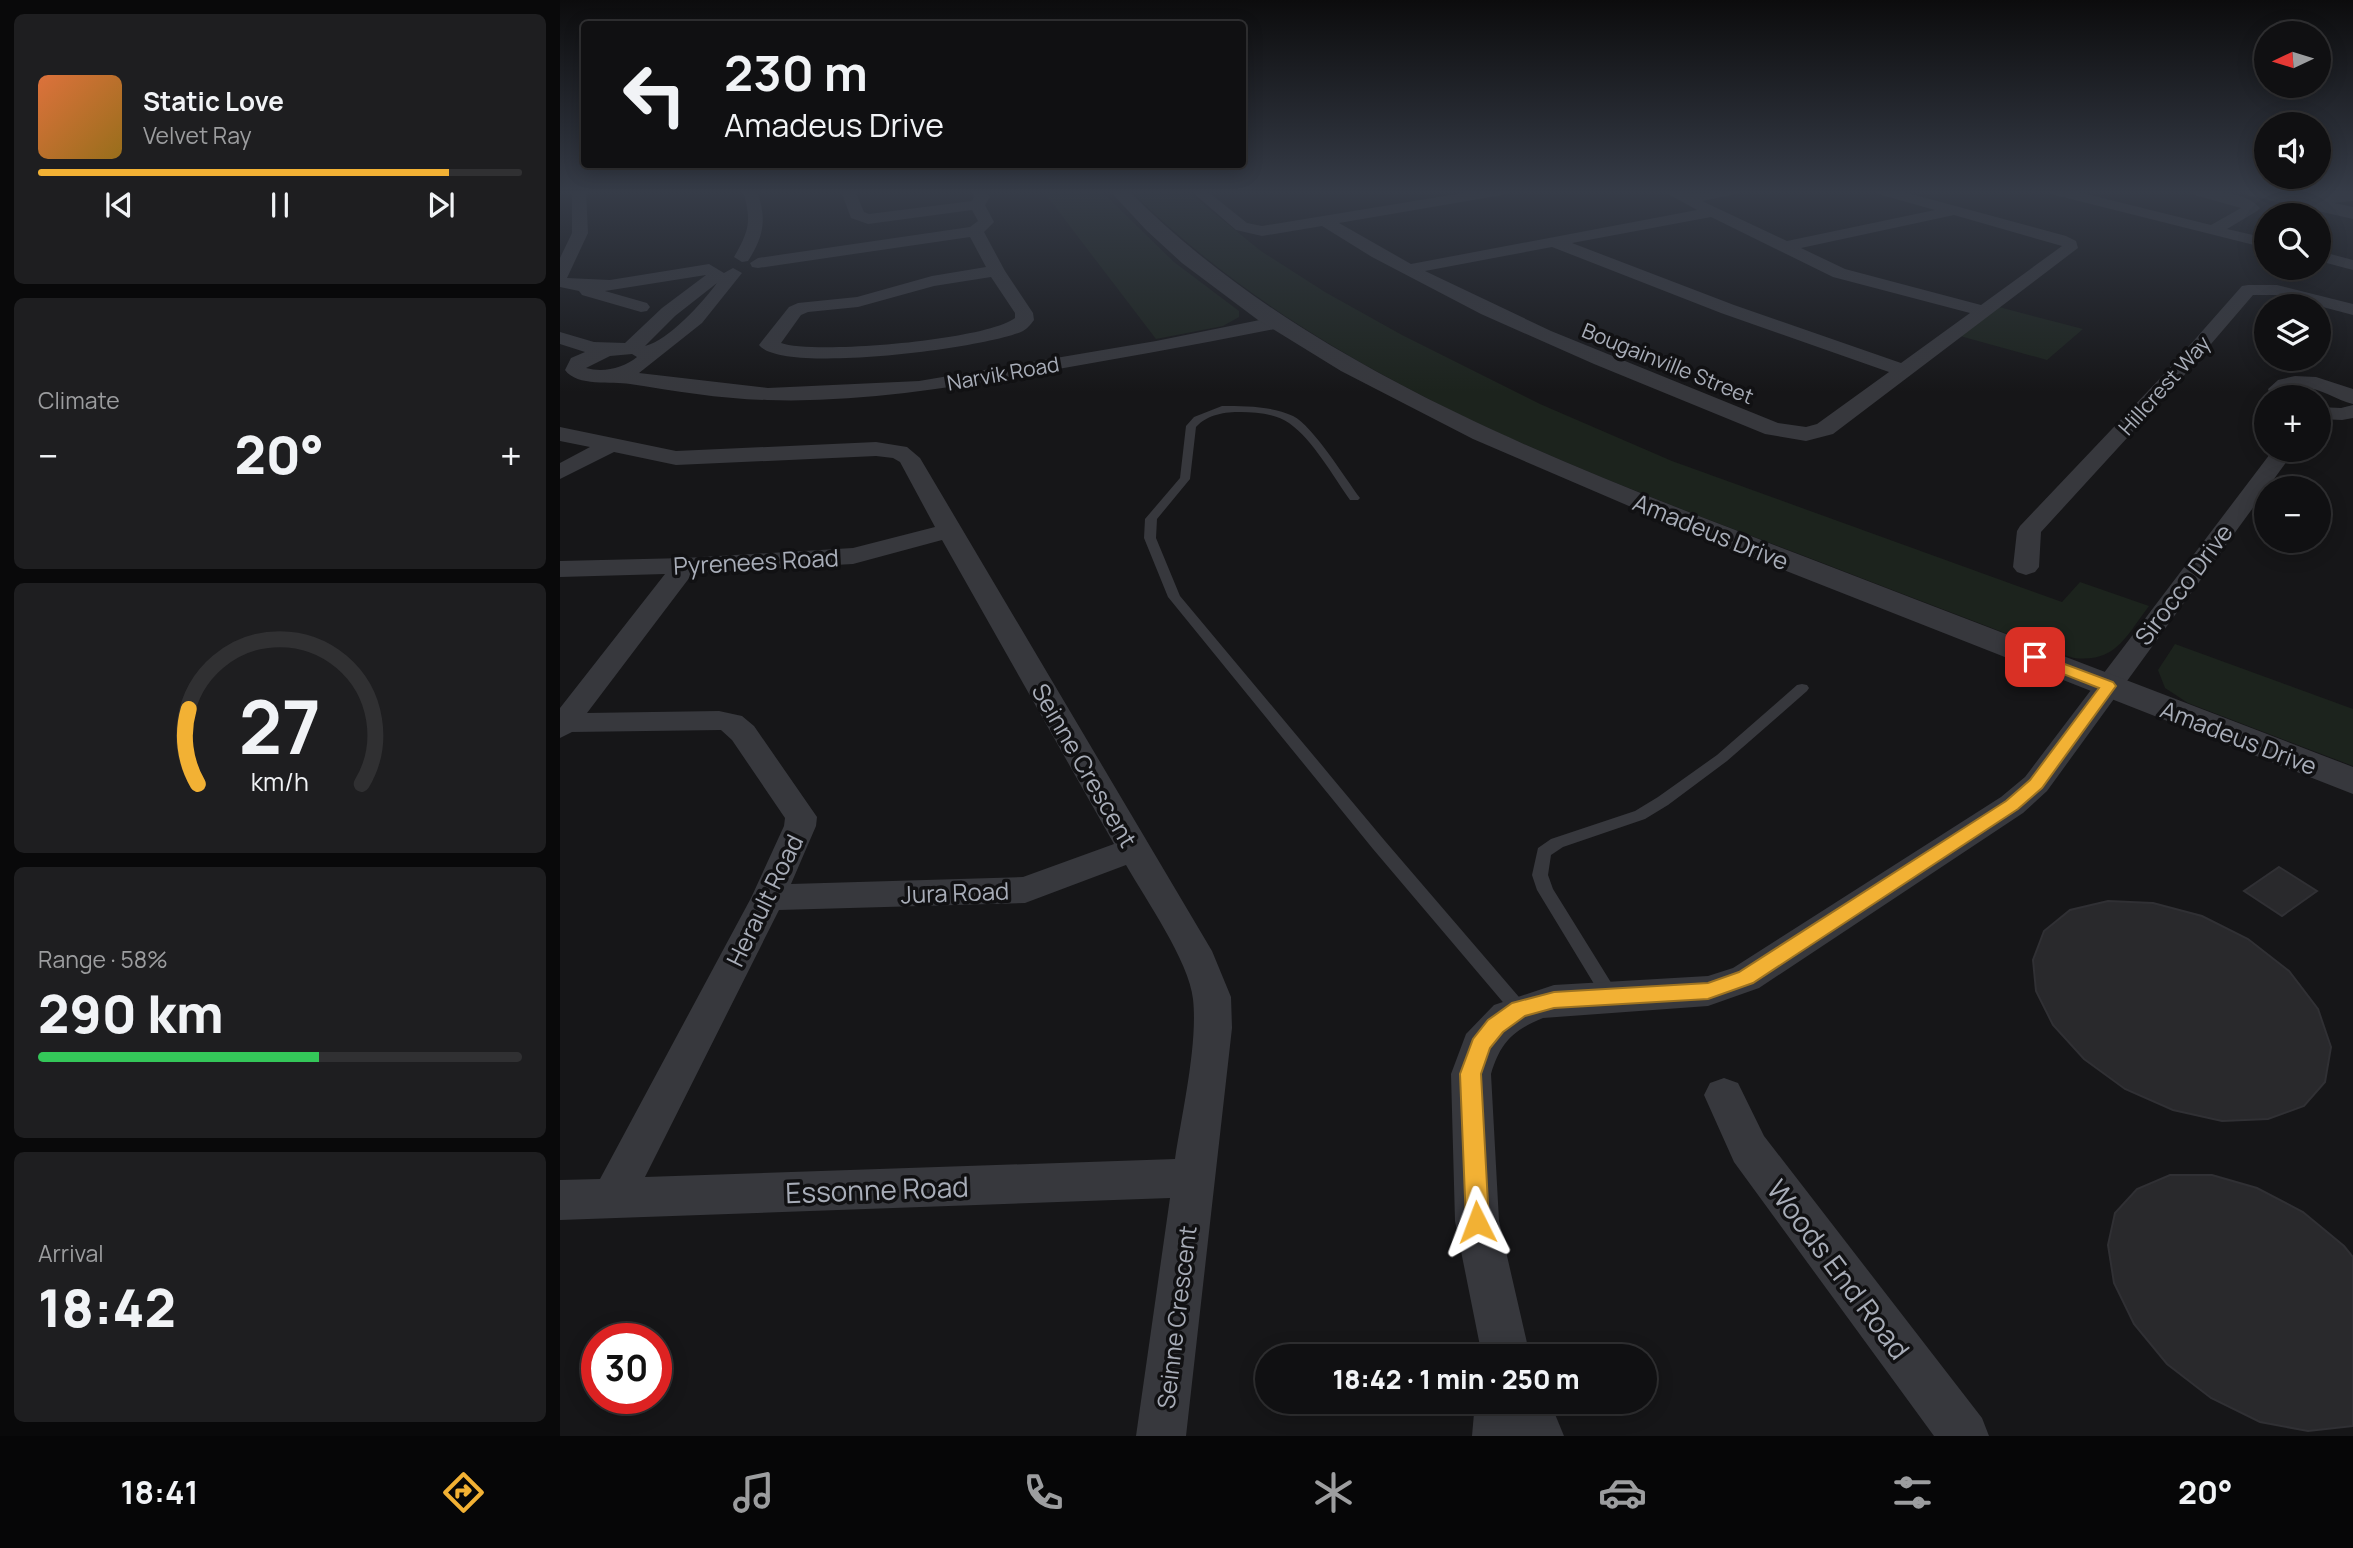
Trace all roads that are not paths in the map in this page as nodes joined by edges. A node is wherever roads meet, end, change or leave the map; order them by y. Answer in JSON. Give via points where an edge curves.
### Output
{"nodes":[{"id":1,"x":568,"y":258,"type":"edge"},
{"id":2,"x":739,"y":258,"type":"edge"},
{"id":3,"x":793,"y":258,"type":"edge"},
{"id":4,"x":989,"y":258,"type":"edge"},
{"id":5,"x":1192,"y":258,"type":"edge"},
{"id":6,"x":1390,"y":258,"type":"edge"},
{"id":7,"x":1468,"y":258,"type":"edge"},
{"id":8,"x":1593,"y":258,"type":"edge"},
{"id":9,"x":1808,"y":258,"type":"edge"},
{"id":10,"x":2055,"y":258,"type":"edge"},
{"id":11,"x":2331,"y":259,"type":"edge"},
{"id":12,"x":2353,"y":265,"type":"edge"},
{"id":13,"x":732,"y":267,"type":"junction"},
{"id":14,"x":1409,"y":269,"type":"junction"},
{"id":15,"x":996,"y":271,"type":"junction"},
{"id":16,"x":560,"y":276,"type":"edge"},
{"id":17,"x":560,"y":282,"type":"edge"},
{"id":18,"x":584,"y":286,"type":"junction"},
{"id":19,"x":641,"y":307,"type":"dead end"},
{"id":20,"x":2353,"y":310,"type":"edge"},
{"id":21,"x":1984,"y":312,"type":"junction"},
{"id":22,"x":692,"y":323,"type":"junction"},
{"id":23,"x":1275,"y":323,"type":"junction"},
{"id":24,"x":659,"y":324,"type":"junction"},
{"id":25,"x":560,"y":338,"type":"edge"},
{"id":26,"x":623,"y":348,"type":"junction"},
{"id":27,"x":560,"y":349,"type":"edge"},
{"id":28,"x":646,"y":358,"type":"junction"},
{"id":29,"x":576,"y":364,"type":"junction"},
{"id":30,"x":1904,"y":371,"type":"junction"},
{"id":31,"x":610,"y":374,"type":"junction"},
{"id":32,"x":2353,"y":376,"type":"edge"},
{"id":33,"x":2286,"y":385,"type":"edge"},
{"id":34,"x":2318,"y":385,"type":"edge"},
{"id":35,"x":2332,"y":388,"type":"joint"},
{"id":36,"x":728,"y":390,"type":"junction"},
{"id":37,"x":2342,"y":409,"type":"edge"},
{"id":38,"x":560,"y":434,"type":"edge"},
{"id":39,"x":610,"y":445,"type":"junction"},
{"id":40,"x":2275,"y":462,"type":"edge"},
{"id":41,"x":560,"y":472,"type":"edge"},
{"id":42,"x":1354,"y":498,"type":"dead end"},
{"id":43,"x":949,"y":531,"type":"junction"},
{"id":44,"x":685,"y":566,"type":"junction"},
{"id":45,"x":2026,"y":567,"type":"dead end"},
{"id":46,"x":560,"y":569,"type":"edge"},
{"id":47,"x":2108,"y":686,"type":"junction"},
{"id":48,"x":1802,"y":688,"type":"dead end"},
{"id":49,"x":562,"y":725,"type":"edge"},
{"id":50,"x":2353,"y":781,"type":"edge"},
{"id":51,"x":1134,"y":849,"type":"junction"},
{"id":52,"x":768,"y":898,"type":"junction"},
{"id":53,"x":1611,"y":997,"type":"junction"},
{"id":54,"x":1519,"y":1009,"type":"junction"},
{"id":55,"x":1724,"y":1095,"type":"dead end"},
{"id":56,"x":1194,"y":1178,"type":"junction"},
{"id":57,"x":612,"y":1198,"type":"junction"},
{"id":58,"x":560,"y":1200,"type":"edge"},
{"id":59,"x":1502,"y":1344,"type":"edge"},
{"id":60,"x":1498,"y":1414,"type":"edge"},
{"id":61,"x":1530,"y":1414,"type":"edge"},
{"id":62,"x":1161,"y":1436,"type":"edge"},
{"id":63,"x":1497,"y":1436,"type":"edge"},
{"id":64,"x":1539,"y":1436,"type":"edge"},
{"id":65,"x":1964,"y":1436,"type":"edge"}],
"edges":[{"from":1,"to":16,"type":"street"},
{"from":2,"to":13,"type":"street"},
{"from":3,"to":13,"type":"street"},
{"from":4,"to":15,"type":"street"},
{"from":5,"to":23,"type":"street","name":"Amadeus Drive"},
{"from":6,"to":14,"type":"street","name":"Bougainville Street"},
{"from":7,"to":14,"type":"street"},
{"from":8,"to":30,"type":"street"},
{"from":9,"to":21,"type":"street","via":[[1844,275]]},
{"from":10,"to":21,"type":"street","name":"Bougainville Street"},
{"from":11,"to":12,"type":"street"},
{"from":13,"to":18,"type":"street"},
{"from":13,"to":22,"type":"street","via":[[716,301]]},
{"from":13,"to":24,"type":"street","via":[[671,310]]},
{"from":14,"to":30,"type":"street","name":"Bougainville Street","via":[[1529,330],[1783,432],[1825,429]]},
{"from":15,"to":15,"type":"street","via":[[1026,317],[1020,325],[986,334],[807,353],[769,345],[797,310],[814,305],[861,309],[932,281]]},
{"from":17,"to":18,"type":"street"},
{"from":18,"to":19,"type":"street"},
{"from":20,"to":45,"type":"street","name":"Hillcrest Way","via":[[2277,290],[2248,290],[2029,530]]},
{"from":21,"to":30,"type":"street","name":"Bougainville Street"},
{"from":22,"to":24,"type":"street"},
{"from":22,"to":28,"type":"street"},
{"from":23,"to":36,"type":"street","name":"Narvik Road","via":[[927,386],[808,393]]},
{"from":23,"to":47,"type":"street","name":"Amadeus Drive","via":[[1449,417],[1622,495]]},
{"from":24,"to":26,"type":"street","via":[[645,338]]},
{"from":25,"to":26,"type":"street","via":[[592,348]]},
{"from":26,"to":28,"type":"street","name":"Narvik Road","via":[[642,350]]},
{"from":26,"to":29,"type":"street","via":[[590,355]]},
{"from":27,"to":29,"type":"street","via":[[575,358]]},
{"from":28,"to":31,"type":"street"},
{"from":28,"to":36,"type":"street","name":"Narvik Road","via":[[650,369]]},
{"from":29,"to":31,"type":"street","name":"Narvik Road","via":[[579,374]]},
{"from":31,"to":36,"type":"street","name":"Narvik Road"},
{"from":32,"to":35,"type":"street"},
{"from":33,"to":34,"type":"street"},
{"from":35,"to":37,"type":"street"},
{"from":38,"to":39,"type":"street","name":"Seinne Crescent"},
{"from":39,"to":41,"type":"street"},
{"from":39,"to":43,"type":"street","name":"Seinne Crescent","via":[[687,459],[892,450],[909,458]]},
{"from":40,"to":47,"type":"street","name":"Sirocco Drive"},
{"from":42,"to":54,"type":"lane","via":[[1291,419],[1256,409],[1222,409],[1191,426],[1185,479],[1151,519],[1150,538],[1174,597]]},
{"from":43,"to":44,"type":"street","name":"Pyrenees Road","via":[[853,556]]},
{"from":43,"to":51,"type":"street","name":"Seinne Crescent"},
{"from":44,"to":46,"type":"street","name":"Pyrenees Road"},
{"from":44,"to":49,"type":"street"},
{"from":47,"to":50,"type":"street","name":"Amadeus Drive"},
{"from":47,"to":53,"type":"street","name":"Sirocco Drive","via":[[2025,795],[1760,970],[1708,991]]},
{"from":48,"to":53,"type":"lane","via":[[1722,758],[1663,801],[1640,815],[1557,843],[1544,852],[1540,874],[1545,890]]},
{"from":49,"to":52,"type":"street","name":"Herault Road","via":[[719,720],[735,725],[801,817]]},
{"from":51,"to":52,"type":"street","name":"Jura Road","via":[[1025,890]]},
{"from":51,"to":56,"type":"street","name":"Seinne Crescent","via":[[1205,972],[1212,997],[1213,1028]]},
{"from":52,"to":57,"type":"street","name":"Herault Road"},
{"from":53,"to":54,"type":"street","name":"Sirocco Drive","via":[[1554,1000]]},
{"from":54,"to":59,"type":"street","via":[[1495,1026],[1480,1045],[1471,1074],[1477,1222]]},
{"from":55,"to":65,"type":"street","name":"Woods End Road","via":[[1749,1149]]},
{"from":56,"to":57,"type":"street","name":"Essonne Road"},
{"from":56,"to":62,"type":"street","name":"Seinne Crescent"},
{"from":57,"to":58,"type":"street","name":"Essonne Road"},
{"from":60,"to":63,"type":"street"},
{"from":61,"to":64,"type":"street"}]}
